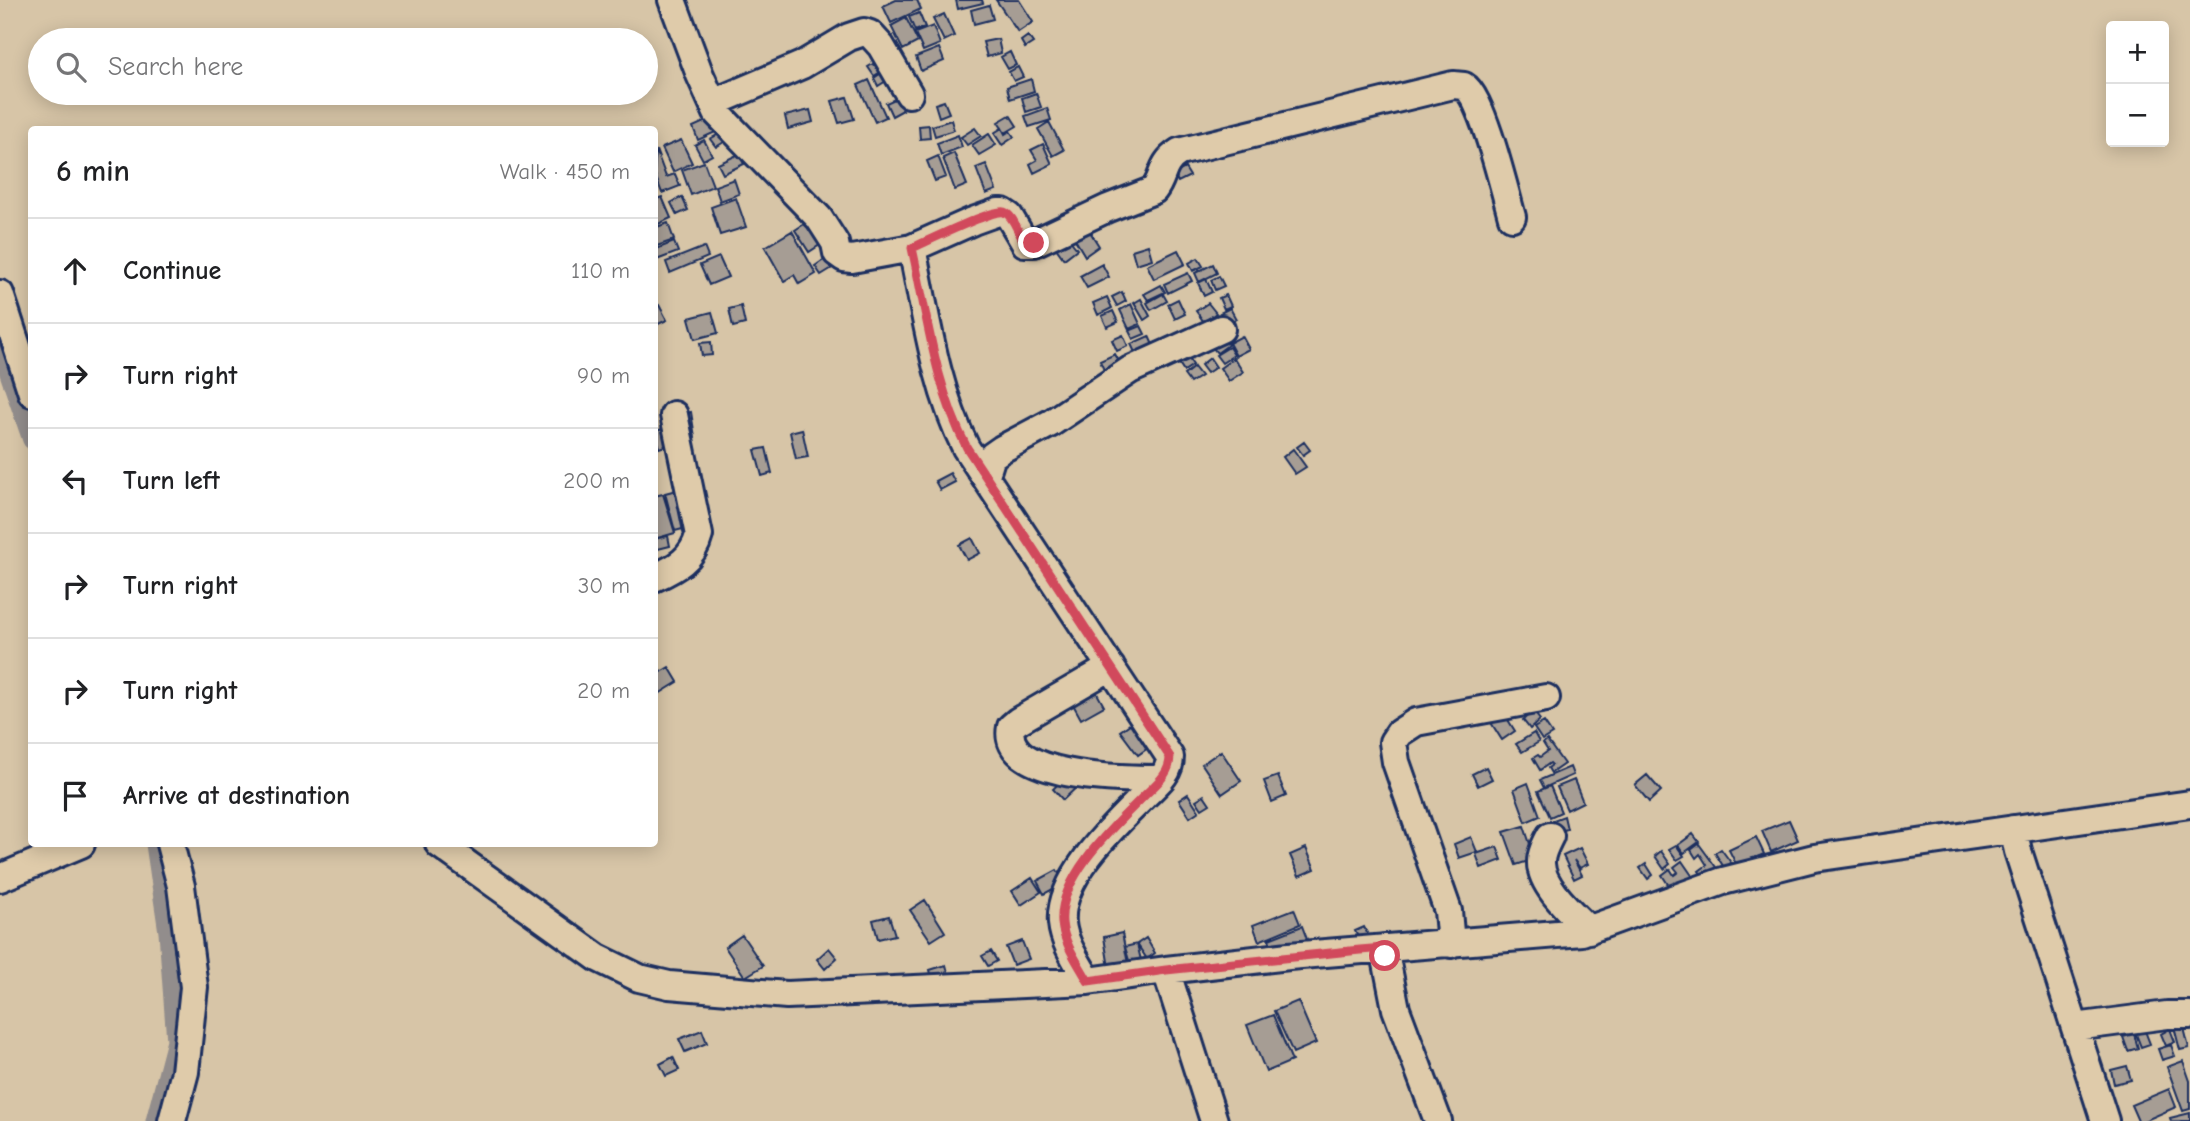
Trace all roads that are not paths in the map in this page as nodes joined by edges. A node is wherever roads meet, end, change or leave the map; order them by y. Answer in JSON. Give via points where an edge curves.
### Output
{"nodes":[{"id":1,"x":672,"y":0,"type":"edge"},
{"id":2,"x":909,"y":94,"type":"dead end"},
{"id":3,"x":713,"y":103,"type":"junction"},
{"id":4,"x":1512,"y":217,"type":"dead end"},
{"id":5,"x":912,"y":248,"type":"junction"},
{"id":6,"x":0,"y":293,"type":"edge"},
{"id":7,"x":1221,"y":329,"type":"dead end"},
{"id":8,"x":28,"y":380,"type":"edge"},
{"id":9,"x":674,"y":415,"type":"dead end"},
{"id":10,"x":986,"y":475,"type":"junction"},
{"id":11,"x":658,"y":576,"type":"edge"},
{"id":12,"x":1111,"y":667,"type":"junction"},
{"id":13,"x":1546,"y":698,"type":"dead end"},
{"id":14,"x":1161,"y":779,"type":"junction"},
{"id":15,"x":2190,"y":804,"type":"edge"},
{"id":16,"x":1550,"y":836,"type":"dead end"},
{"id":17,"x":2016,"y":839,"type":"junction"},
{"id":18,"x":74,"y":847,"type":"edge"},
{"id":19,"x":171,"y":847,"type":"edge"},
{"id":20,"x":443,"y":847,"type":"edge"},
{"id":21,"x":0,"y":878,"type":"edge"},
{"id":22,"x":1589,"y":930,"type":"junction"},
{"id":23,"x":1451,"y":944,"type":"junction"},
{"id":24,"x":1386,"y":959,"type":"junction"},
{"id":25,"x":1166,"y":970,"type":"junction"},
{"id":26,"x":1088,"y":981,"type":"junction"},
{"id":27,"x":2190,"y":1015,"type":"edge"},
{"id":28,"x":2075,"y":1027,"type":"junction"},
{"id":29,"x":172,"y":1121,"type":"edge"},
{"id":30,"x":1214,"y":1121,"type":"edge"},
{"id":31,"x":1438,"y":1121,"type":"edge"},
{"id":32,"x":2105,"y":1121,"type":"edge"}],
"edges":[{"from":1,"to":3,"type":"street"},
{"from":2,"to":3,"type":"street","via":[[881,46],[864,32]]},
{"from":3,"to":5,"type":"street","via":[[717,113],[819,218],[836,253],[852,259]]},
{"from":4,"to":5,"type":"street","via":[[1473,94],[1464,86],[1452,85],[1179,152],[1163,166],[1154,190],[1034,243],[1026,243],[1009,216],[998,212]]},
{"from":5,"to":10,"type":"street","via":[[945,400],[967,448]]},
{"from":6,"to":8,"type":"street"},
{"from":7,"to":10,"type":"street","via":[[1130,370],[992,456]]},
{"from":9,"to":11,"type":"street","via":[[699,535],[696,547],[680,566]]},
{"from":10,"to":12,"type":"street"},
{"from":12,"to":14,"type":"street","via":[[1166,748],[1170,765]]},
{"from":12,"to":14,"type":"street","via":[[1018,721],[1011,727],[1012,739],[1023,757],[1044,767],[1074,774]]},
{"from":13,"to":23,"type":"street","via":[[1416,722],[1393,742],[1448,911]]},
{"from":14,"to":26,"type":"street","via":[[1091,854],[1062,907],[1068,945]]},
{"from":15,"to":17,"type":"street"},
{"from":16,"to":22,"type":"street","via":[[1540,866],[1544,877]]},
{"from":17,"to":22,"type":"street","via":[[1783,864]]},
{"from":17,"to":28,"type":"street"},
{"from":18,"to":21,"type":"street"},
{"from":19,"to":29,"type":"street","via":[[181,886],[194,987],[185,1072]]},
{"from":20,"to":26,"type":"street","via":[[598,958],[652,982],[787,995]]},
{"from":22,"to":23,"type":"street"},
{"from":23,"to":24,"type":"street"},
{"from":24,"to":25,"type":"street"},
{"from":24,"to":31,"type":"street","via":[[1396,1009]]},
{"from":25,"to":26,"type":"street"},
{"from":25,"to":30,"type":"street"},
{"from":27,"to":28,"type":"street"},
{"from":28,"to":32,"type":"street"}]}
